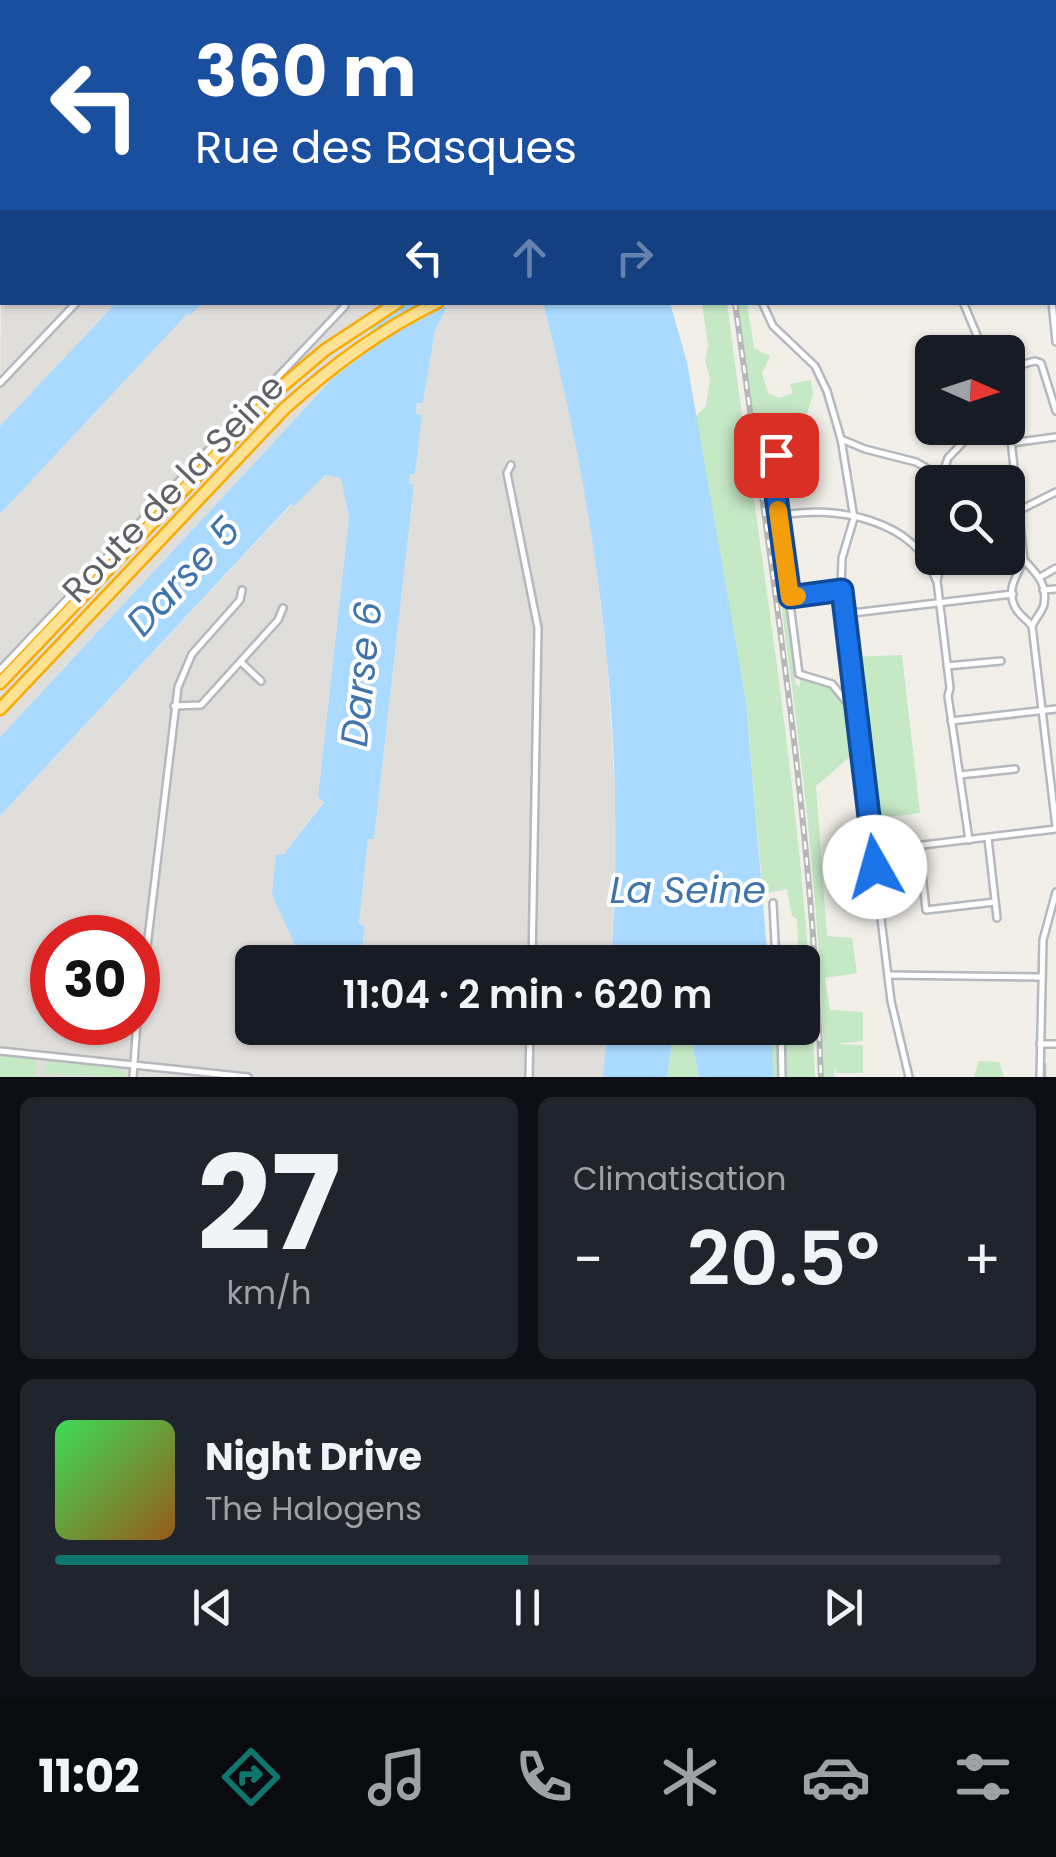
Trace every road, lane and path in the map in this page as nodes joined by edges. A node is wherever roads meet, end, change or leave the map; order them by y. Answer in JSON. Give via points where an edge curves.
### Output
{"nodes":[{"id":1,"x":74,"y":305,"type":"edge"},
{"id":2,"x":393,"y":305,"type":"edge"},
{"id":3,"x":432,"y":305,"type":"edge"},
{"id":4,"x":763,"y":305,"type":"edge"},
{"id":5,"x":965,"y":305,"type":"edge"},
{"id":6,"x":1052,"y":305,"type":"edge"},
{"id":7,"x":346,"y":306,"type":"dead end"},
{"id":8,"x":977,"y":335,"type":"edge"},
{"id":9,"x":1056,"y":342,"type":"edge"},
{"id":10,"x":1025,"y":364,"type":"edge"},
{"id":11,"x":0,"y":383,"type":"edge"},
{"id":12,"x":1056,"y":411,"type":"edge"},
{"id":13,"x":1056,"y":437,"type":"edge"},
{"id":14,"x":841,"y":439,"type":"junction"},
{"id":15,"x":1025,"y":441,"type":"edge"},
{"id":16,"x":961,"y":445,"type":"edge"},
{"id":17,"x":776,"y":455,"type":"dead end"},
{"id":18,"x":511,"y":465,"type":"dead end"},
{"id":19,"x":922,"y":465,"type":"edge"},
{"id":20,"x":946,"y":465,"type":"edge"},
{"id":21,"x":1056,"y":492,"type":"edge"},
{"id":22,"x":1025,"y":508,"type":"edge"},
{"id":23,"x":778,"y":516,"type":"junction"},
{"id":24,"x":854,"y":518,"type":"junction"},
{"id":25,"x":1025,"y":564,"type":"edge"},
{"id":26,"x":1056,"y":568,"type":"edge"},
{"id":27,"x":938,"y":575,"type":"edge"},
{"id":28,"x":1015,"y":575,"type":"edge"},
{"id":29,"x":1041,"y":576,"type":"junction"},
{"id":30,"x":1056,"y":588,"type":"edge"},
{"id":31,"x":242,"y":590,"type":"dead end"},
{"id":32,"x":842,"y":590,"type":"junction"},
{"id":33,"x":1043,"y":590,"type":"junction"},
{"id":34,"x":939,"y":593,"type":"junction"},
{"id":35,"x":1013,"y":594,"type":"junction"},
{"id":36,"x":790,"y":597,"type":"junction"},
{"id":37,"x":940,"y":602,"type":"junction"},
{"id":38,"x":283,"y":608,"type":"dead end"},
{"id":39,"x":844,"y":614,"type":"junction"},
{"id":40,"x":1036,"y":616,"type":"junction"},
{"id":41,"x":1026,"y":617,"type":"junction"},
{"id":42,"x":1032,"y":626,"type":"junction"},
{"id":43,"x":1001,"y":660,"type":"dead end"},
{"id":44,"x":241,"y":662,"type":"junction"},
{"id":45,"x":947,"y":666,"type":"junction"},
{"id":46,"x":0,"y":670,"type":"edge"},
{"id":47,"x":261,"y":681,"type":"dead end"},
{"id":48,"x":0,"y":683,"type":"edge"},
{"id":49,"x":174,"y":706,"type":"junction"},
{"id":50,"x":0,"y":709,"type":"edge"},
{"id":51,"x":1056,"y":709,"type":"edge"},
{"id":52,"x":1042,"y":711,"type":"junction"},
{"id":53,"x":856,"y":718,"type":"junction"},
{"id":54,"x":950,"y":721,"type":"junction"},
{"id":55,"x":1016,"y":769,"type":"dead end"},
{"id":56,"x":960,"y":774,"type":"junction"},
{"id":57,"x":1056,"y":828,"type":"edge"},
{"id":58,"x":988,"y":838,"type":"junction"},
{"id":59,"x":969,"y":840,"type":"junction"},
{"id":60,"x":918,"y":846,"type":"junction"},
{"id":61,"x":873,"y":851,"type":"junction"},
{"id":62,"x":1056,"y":892,"type":"edge"},
{"id":63,"x":773,"y":902,"type":"dead end"},
{"id":64,"x":995,"y":902,"type":"junction"},
{"id":65,"x":150,"y":915,"type":"edge"},
{"id":66,"x":997,"y":918,"type":"dead end"},
{"id":67,"x":532,"y":945,"type":"edge"},
{"id":68,"x":775,"y":945,"type":"edge"},
{"id":69,"x":888,"y":974,"type":"junction"},
{"id":70,"x":1042,"y":977,"type":"junction"},
{"id":71,"x":1040,"y":1044,"type":"junction"},
{"id":72,"x":1056,"y":1044,"type":"edge"},
{"id":73,"x":136,"y":1045,"type":"edge"},
{"id":74,"x":530,"y":1045,"type":"edge"},
{"id":75,"x":781,"y":1045,"type":"edge"},
{"id":76,"x":0,"y":1050,"type":"edge"},
{"id":77,"x":134,"y":1066,"type":"junction"},
{"id":78,"x":132,"y":1077,"type":"edge"},
{"id":79,"x":248,"y":1077,"type":"edge"},
{"id":80,"x":530,"y":1077,"type":"edge"},
{"id":81,"x":782,"y":1077,"type":"edge"},
{"id":82,"x":909,"y":1077,"type":"edge"},
{"id":83,"x":1040,"y":1077,"type":"edge"}],
"edges":[{"from":1,"to":11,"type":"street"},
{"from":2,"to":48,"type":"highway","via":[[280,388]]},
{"from":3,"to":50,"type":"highway","via":[[374,336],[284,409]]},
{"from":4,"to":14,"type":"street","via":[[773,326],[815,366]]},
{"from":5,"to":8,"type":"street"},
{"from":6,"to":9,"type":"street"},
{"from":7,"to":46,"type":"street","name":"Route de la Seine"},
{"from":10,"to":12,"type":"street","via":[[1041,363]]},
{"from":13,"to":15,"type":"street"},
{"from":14,"to":19,"type":"street"},
{"from":14,"to":24,"type":"street"},
{"from":16,"to":20,"type":"street"},
{"from":17,"to":23,"type":"street"},
{"from":18,"to":67,"type":"street","via":[[507,473],[538,628]]},
{"from":21,"to":22,"type":"street"},
{"from":23,"to":24,"type":"street"},
{"from":23,"to":36,"type":"street"},
{"from":24,"to":32,"type":"street","via":[[842,558]]},
{"from":24,"to":34,"type":"street","via":[[888,527],[916,546]]},
{"from":25,"to":29,"type":"street"},
{"from":26,"to":29,"type":"street"},
{"from":27,"to":34,"type":"street"},
{"from":28,"to":35,"type":"street"},
{"from":29,"to":33,"type":"street"},
{"from":30,"to":33,"type":"street"},
{"from":31,"to":49,"type":"street","via":[[192,654]]},
{"from":32,"to":36,"type":"street"},
{"from":32,"to":39,"type":"street"},
{"from":33,"to":40,"type":"street"},
{"from":34,"to":37,"type":"street"},
{"from":35,"to":37,"type":"street"},
{"from":35,"to":41,"type":"street"},
{"from":36,"to":53,"type":"street","via":[[799,674],[832,684]]},
{"from":37,"to":39,"type":"street"},
{"from":37,"to":45,"type":"street"},
{"from":38,"to":44,"type":"street"},
{"from":39,"to":53,"type":"street"},
{"from":40,"to":41,"type":"street"},
{"from":40,"to":42,"type":"street"},
{"from":41,"to":42,"type":"street"},
{"from":42,"to":52,"type":"street"},
{"from":43,"to":45,"type":"street"},
{"from":44,"to":47,"type":"street"},
{"from":44,"to":49,"type":"street","via":[[201,705]]},
{"from":45,"to":54,"type":"street"},
{"from":49,"to":65,"type":"street"},
{"from":51,"to":52,"type":"street"},
{"from":52,"to":54,"type":"street"},
{"from":52,"to":57,"type":"street"},
{"from":53,"to":61,"type":"street"},
{"from":54,"to":56,"type":"street"},
{"from":55,"to":56,"type":"street"},
{"from":56,"to":59,"type":"street"},
{"from":57,"to":58,"type":"street"},
{"from":58,"to":59,"type":"street"},
{"from":58,"to":64,"type":"street"},
{"from":59,"to":60,"type":"street"},
{"from":60,"to":61,"type":"street"},
{"from":60,"to":64,"type":"street","via":[[926,910]]},
{"from":61,"to":69,"type":"street"},
{"from":62,"to":70,"type":"street","via":[[1044,932]]},
{"from":63,"to":68,"type":"street"},
{"from":64,"to":66,"type":"street"},
{"from":69,"to":70,"type":"street"},
{"from":69,"to":82,"type":"street"},
{"from":70,"to":71,"type":"street"},
{"from":71,"to":72,"type":"street"},
{"from":71,"to":83,"type":"street"},
{"from":73,"to":77,"type":"street"},
{"from":74,"to":80,"type":"street"},
{"from":75,"to":81,"type":"street"},
{"from":76,"to":77,"type":"street"},
{"from":77,"to":78,"type":"street"},
{"from":77,"to":79,"type":"street"}]}
